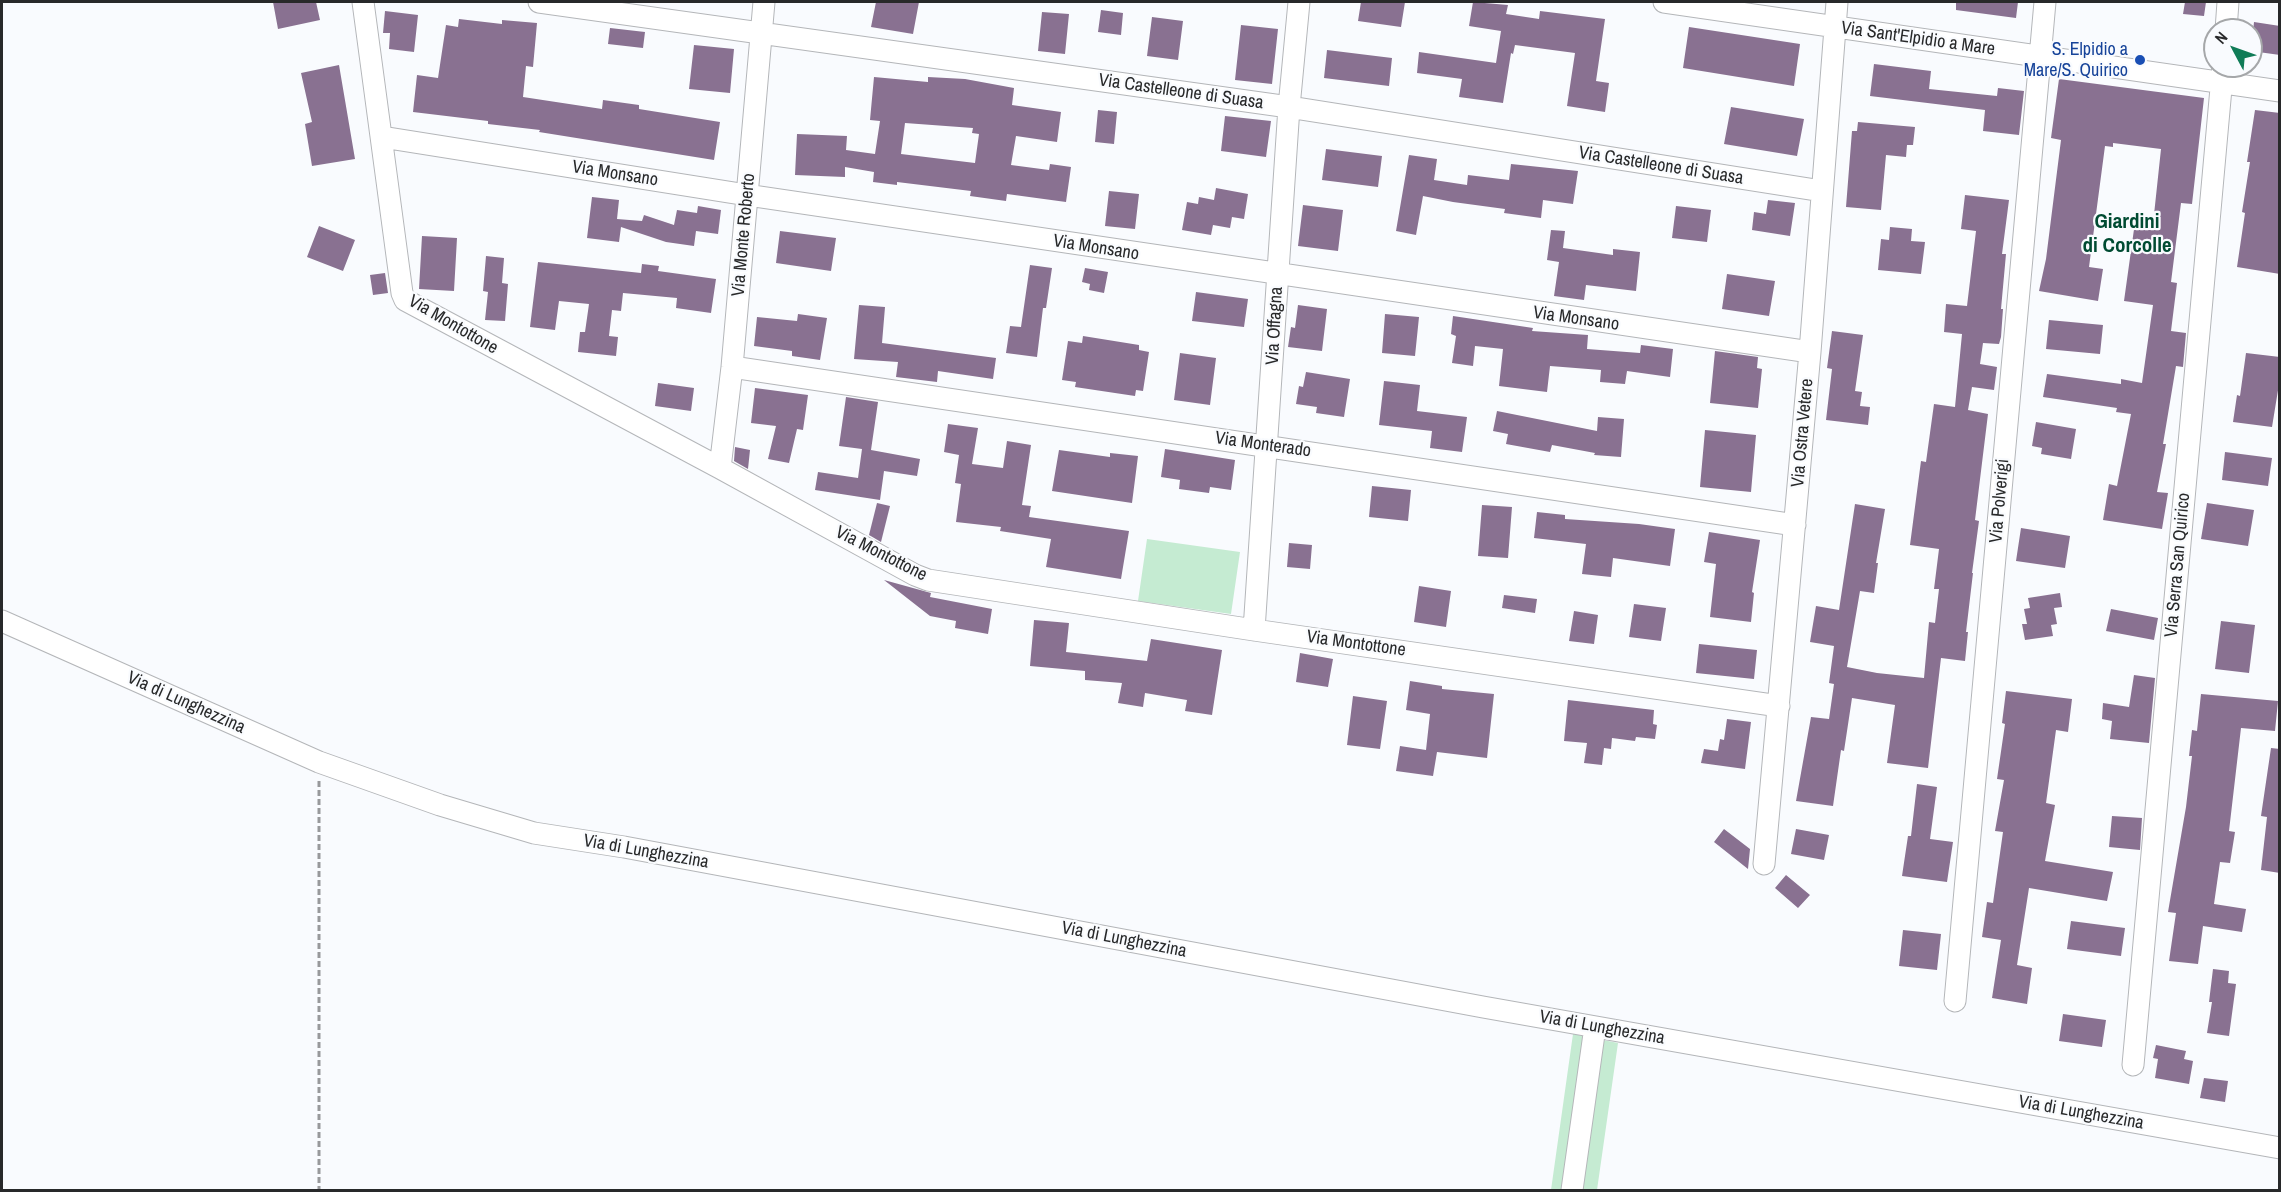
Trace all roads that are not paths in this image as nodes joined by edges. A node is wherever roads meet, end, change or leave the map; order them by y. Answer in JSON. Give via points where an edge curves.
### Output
{"nodes":[{"id":1,"x":363,"y":2,"type":"edge"},
{"id":2,"x":539,"y":2,"type":"edge"},
{"id":3,"x":764,"y":2,"type":"edge"},
{"id":4,"x":1664,"y":2,"type":"edge"},
{"id":5,"x":1837,"y":2,"type":"edge"},
{"id":6,"x":2045,"y":2,"type":"edge"},
{"id":7,"x":2228,"y":2,"type":"edge"},
{"id":8,"x":1298,"y":12,"type":"edge"},
{"id":9,"x":2227,"y":18,"type":"edge"},
{"id":10,"x":1835,"y":27,"type":"junction"},
{"id":11,"x":762,"y":34,"type":"junction"},
{"id":12,"x":2040,"y":57,"type":"junction"},
{"id":13,"x":2203,"y":73,"type":"edge"},
{"id":14,"x":2222,"y":78,"type":"edge"},
{"id":15,"x":2233,"y":78,"type":"edge"},
{"id":16,"x":2280,"y":91,"type":"edge"},
{"id":17,"x":1289,"y":107,"type":"junction"},
{"id":18,"x":382,"y":137,"type":"junction"},
{"id":19,"x":1822,"y":191,"type":"junction"},
{"id":20,"x":747,"y":195,"type":"junction"},
{"id":21,"x":1278,"y":275,"type":"junction"},
{"id":22,"x":1810,"y":352,"type":"junction"},
{"id":23,"x":732,"y":367,"type":"junction"},
{"id":24,"x":1268,"y":446,"type":"junction"},
{"id":25,"x":720,"y":468,"type":"junction"},
{"id":26,"x":1795,"y":525,"type":"junction"},
{"id":27,"x":2,"y":621,"type":"edge"},
{"id":28,"x":1254,"y":630,"type":"junction"},
{"id":29,"x":1779,"y":706,"type":"junction"},
{"id":30,"x":1764,"y":864,"type":"dead end"},
{"id":31,"x":1955,"y":1001,"type":"dead end"},
{"id":32,"x":1595,"y":1027,"type":"junction"},
{"id":33,"x":2133,"y":1065,"type":"dead end"},
{"id":34,"x":2280,"y":1148,"type":"edge"},
{"id":35,"x":1572,"y":1191,"type":"edge"}],
"edges":[{"from":1,"to":18,"type":"street","name":"Via Montottone"},
{"from":2,"to":11,"type":"street","name":"Via Castelleone di Suasa"},
{"from":3,"to":11,"type":"street","name":"Via Monte Roberto"},
{"from":4,"to":10,"type":"street","name":"Via Sant'Elpidio a Mare"},
{"from":5,"to":10,"type":"street","name":"Via Ostra Vetere"},
{"from":6,"to":12,"type":"street","name":"Via Polverigi"},
{"from":7,"to":9,"type":"street"},
{"from":8,"to":17,"type":"street","name":"Via Offagna"},
{"from":10,"to":12,"type":"street","name":"Via Sant'Elpidio a Mare"},
{"from":10,"to":19,"type":"street","name":"Via Ostra Vetere"},
{"from":11,"to":17,"type":"street","name":"Via Castelleone di Suasa"},
{"from":11,"to":20,"type":"street","name":"Via Monte Roberto"},
{"from":12,"to":13,"type":"street","name":"Via Sant'Elpidio a Mare"},
{"from":12,"to":31,"type":"street","name":"Via Polverigi"},
{"from":14,"to":33,"type":"street","name":"Via Serra San Quirico"},
{"from":15,"to":16,"type":"street","name":"Via Sant'Elpidio a Mare"},
{"from":17,"to":19,"type":"street","name":"Via Castelleone di Suasa"},
{"from":17,"to":21,"type":"street","name":"Via Offagna"},
{"from":18,"to":20,"type":"street","name":"Via Monsano"},
{"from":18,"to":25,"type":"street","name":"Via Montottone","via":[[405,300]]},
{"from":19,"to":22,"type":"street","name":"Via Ostra Vetere"},
{"from":20,"to":21,"type":"street","name":"Via Monsano"},
{"from":20,"to":23,"type":"street","name":"Via Monte Roberto"},
{"from":21,"to":22,"type":"street","name":"Via Monsano"},
{"from":21,"to":24,"type":"street","name":"Via Offagna"},
{"from":22,"to":26,"type":"street","name":"Via Ostra Vetere"},
{"from":23,"to":24,"type":"street","name":"Via Monterado"},
{"from":23,"to":25,"type":"street","name":"Via Monte Roberto"},
{"from":24,"to":26,"type":"street","name":"Via Monterado"},
{"from":24,"to":28,"type":"street","name":"Via Offagna"},
{"from":25,"to":28,"type":"street","name":"Via Montottone","via":[[922,578]]},
{"from":26,"to":29,"type":"street","name":"Via Ostra Vetere"},
{"from":27,"to":32,"type":"street","name":"Via di Lunghezzina","via":[[319,762],[440,806],[534,833]]},
{"from":28,"to":29,"type":"street","name":"Via Montottone"},
{"from":29,"to":30,"type":"street","name":"Via Ostra Vetere"},
{"from":32,"to":34,"type":"street","name":"Via di Lunghezzina"},
{"from":32,"to":35,"type":"street"}]}
